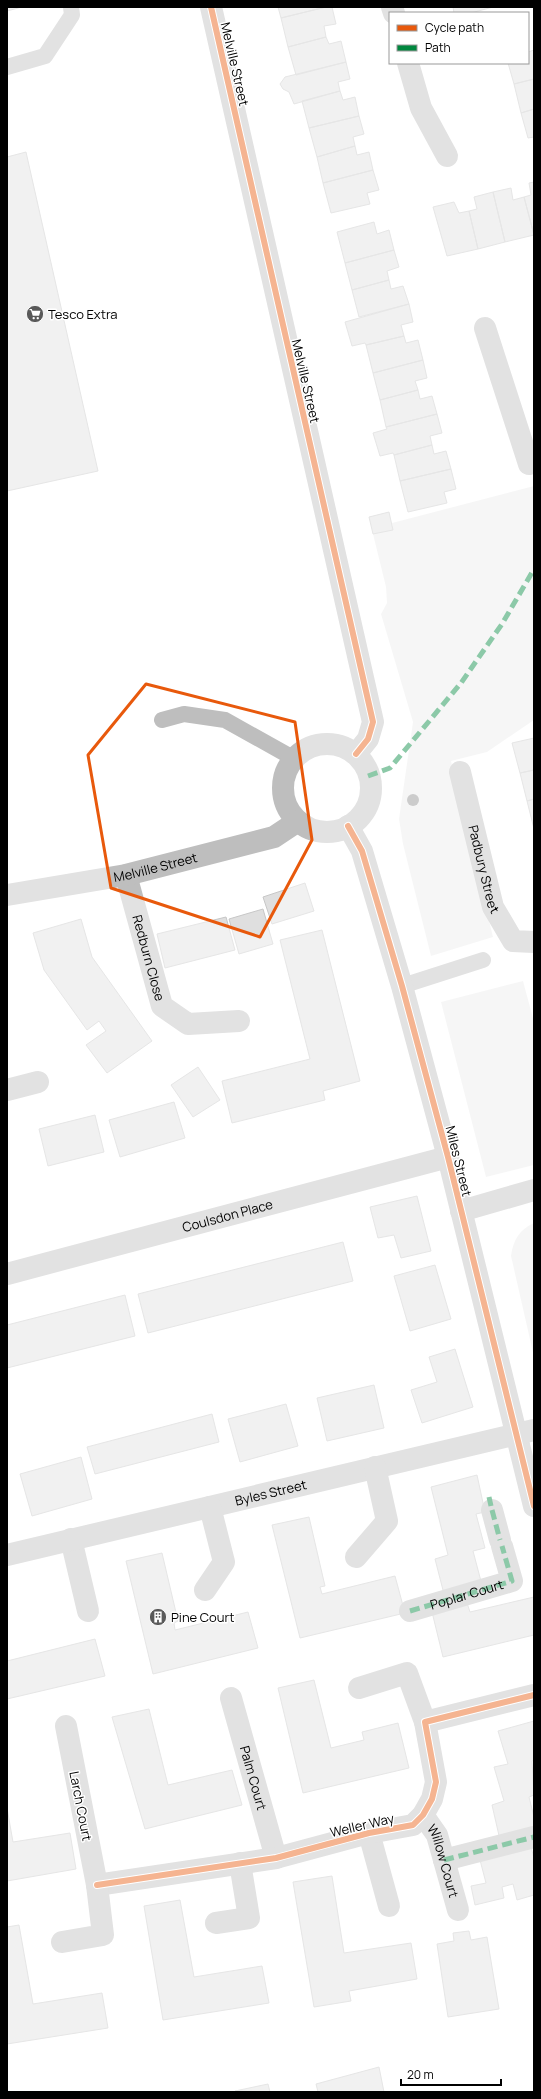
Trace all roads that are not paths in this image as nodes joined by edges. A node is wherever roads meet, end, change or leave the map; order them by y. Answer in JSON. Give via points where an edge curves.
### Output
{"nodes":[{"id":1,"x":71,"y":7,"type":"edge"},
{"id":2,"x":211,"y":7,"type":"edge"},
{"id":3,"x":408,"y":64,"type":"edge"},
{"id":4,"x":7,"y":67,"type":"edge"},
{"id":5,"x":447,"y":156,"type":"dead end"},
{"id":6,"x":485,"y":328,"type":"dead end"},
{"id":7,"x":534,"y":461,"type":"edge"},
{"id":8,"x":162,"y":720,"type":"dead end"},
{"id":9,"x":356,"y":754,"type":"junction"},
{"id":10,"x":293,"y":758,"type":"junction"},
{"id":11,"x":460,"y":772,"type":"dead end"},
{"id":12,"x":298,"y":821,"type":"junction"},
{"id":13,"x":348,"y":826,"type":"junction"},
{"id":14,"x":126,"y":875,"type":"junction"},
{"id":15,"x":7,"y":894,"type":"edge"},
{"id":16,"x":534,"y":942,"type":"edge"},
{"id":17,"x":483,"y":960,"type":"dead end"},
{"id":18,"x":402,"y":986,"type":"junction"},
{"id":19,"x":239,"y":1022,"type":"dead end"},
{"id":20,"x":38,"y":1082,"type":"dead end"},
{"id":21,"x":7,"y":1090,"type":"edge"},
{"id":22,"x":448,"y":1157,"type":"junction"},
{"id":23,"x":534,"y":1190,"type":"edge"},
{"id":24,"x":461,"y":1211,"type":"junction"},
{"id":25,"x":7,"y":1274,"type":"edge"},
{"id":26,"x":526,"y":1432,"type":"edge"},
{"id":27,"x":375,"y":1468,"type":"junction"},
{"id":28,"x":491,"y":1505,"type":"dead end"},
{"id":29,"x":534,"y":1506,"type":"edge"},
{"id":30,"x":210,"y":1507,"type":"junction"},
{"id":31,"x":71,"y":1540,"type":"junction"},
{"id":32,"x":7,"y":1555,"type":"edge"},
{"id":33,"x":356,"y":1557,"type":"dead end"},
{"id":34,"x":205,"y":1590,"type":"dead end"},
{"id":35,"x":88,"y":1610,"type":"dead end"},
{"id":36,"x":410,"y":1611,"type":"dead end"},
{"id":37,"x":359,"y":1688,"type":"dead end"},
{"id":38,"x":534,"y":1695,"type":"edge"},
{"id":39,"x":232,"y":1698,"type":"dead end"},
{"id":40,"x":425,"y":1722,"type":"junction"},
{"id":41,"x":66,"y":1726,"type":"dead end"},
{"id":42,"x":423,"y":1814,"type":"junction"},
{"id":43,"x":368,"y":1833,"type":"junction"},
{"id":44,"x":534,"y":1837,"type":"edge"},
{"id":45,"x":276,"y":1858,"type":"junction"},
{"id":46,"x":444,"y":1860,"type":"junction"},
{"id":47,"x":240,"y":1863,"type":"junction"},
{"id":48,"x":97,"y":1885,"type":"junction"},
{"id":49,"x":389,"y":1906,"type":"dead end"},
{"id":50,"x":458,"y":1910,"type":"dead end"},
{"id":51,"x":216,"y":1923,"type":"dead end"},
{"id":52,"x":62,"y":1942,"type":"dead end"}],
"edges":[{"from":1,"to":4,"type":"lane","via":[[72,15],[46,56]]},
{"from":2,"to":9,"type":"street","name":"Melville Street","via":[[373,722],[368,739]]},
{"from":3,"to":5,"type":"street","via":[[420,108]]},
{"from":6,"to":7,"type":"street","via":[[529,464]]},
{"from":8,"to":10,"type":"lane","via":[[184,714],[225,720]]},
{"from":9,"to":10,"type":"street","via":[[342,747],[327,744],[312,746]]},
{"from":9,"to":13,"type":"street","via":[[365,766],[370,781],[370,796],[364,811]]},
{"from":10,"to":12,"type":"street","via":[[283,779],[283,794],[288,809]]},
{"from":11,"to":16,"type":"street","name":"Padbury Street","via":[[493,907],[513,942]]},
{"from":12,"to":13,"type":"street","via":[[311,829],[326,832],[341,830]]},
{"from":12,"to":14,"type":"street","name":"Melville Street","via":[[274,838]]},
{"from":13,"to":18,"type":"street","name":"Miles Street","via":[[362,851]]},
{"from":14,"to":15,"type":"street","name":"Melville Street"},
{"from":14,"to":19,"type":"street","name":"Redburn Close","via":[[162,1006],[188,1024]]},
{"from":17,"to":18,"type":"lane"},
{"from":18,"to":22,"type":"street","name":"Miles Street"},
{"from":20,"to":21,"type":"street"},
{"from":22,"to":24,"type":"street","name":"Miles Street"},
{"from":22,"to":25,"type":"street","name":"Coulsdon Place"},
{"from":23,"to":24,"type":"street"},
{"from":24,"to":26,"type":"street","name":"Miles Street"},
{"from":26,"to":27,"type":"street","name":"Byles Street"},
{"from":26,"to":29,"type":"street","name":"Miles Street"},
{"from":27,"to":30,"type":"street","name":"Byles Street"},
{"from":27,"to":33,"type":"street","via":[[386,1521]]},
{"from":28,"to":36,"type":"street","name":"Poplar Court","via":[[512,1581]]},
{"from":30,"to":31,"type":"street","name":"Byles Street"},
{"from":30,"to":34,"type":"street","via":[[224,1562]]},
{"from":31,"to":32,"type":"street","name":"Byles Street"},
{"from":31,"to":35,"type":"street"},
{"from":37,"to":40,"type":"street","name":"Weller Way","via":[[407,1673]]},
{"from":38,"to":40,"type":"street"},
{"from":39,"to":45,"type":"street","name":"Palm Court"},
{"from":40,"to":42,"type":"street","name":"Weller Way","via":[[436,1782],[432,1799]]},
{"from":41,"to":48,"type":"street","name":"Larch Court"},
{"from":42,"to":43,"type":"street","name":"Weller Way","via":[[412,1825]]},
{"from":42,"to":46,"type":"street","name":"Willow Court","via":[[437,1835]]},
{"from":43,"to":45,"type":"street","name":"Weller Way"},
{"from":43,"to":49,"type":"street"},
{"from":44,"to":46,"type":"street"},
{"from":45,"to":47,"type":"street","name":"Weller Way"},
{"from":46,"to":50,"type":"street","name":"Willow Court"},
{"from":47,"to":48,"type":"street","name":"Weller Way"},
{"from":47,"to":51,"type":"street","via":[[249,1918]]},
{"from":48,"to":52,"type":"street","name":"Larch Court","via":[[103,1935]]}]}
